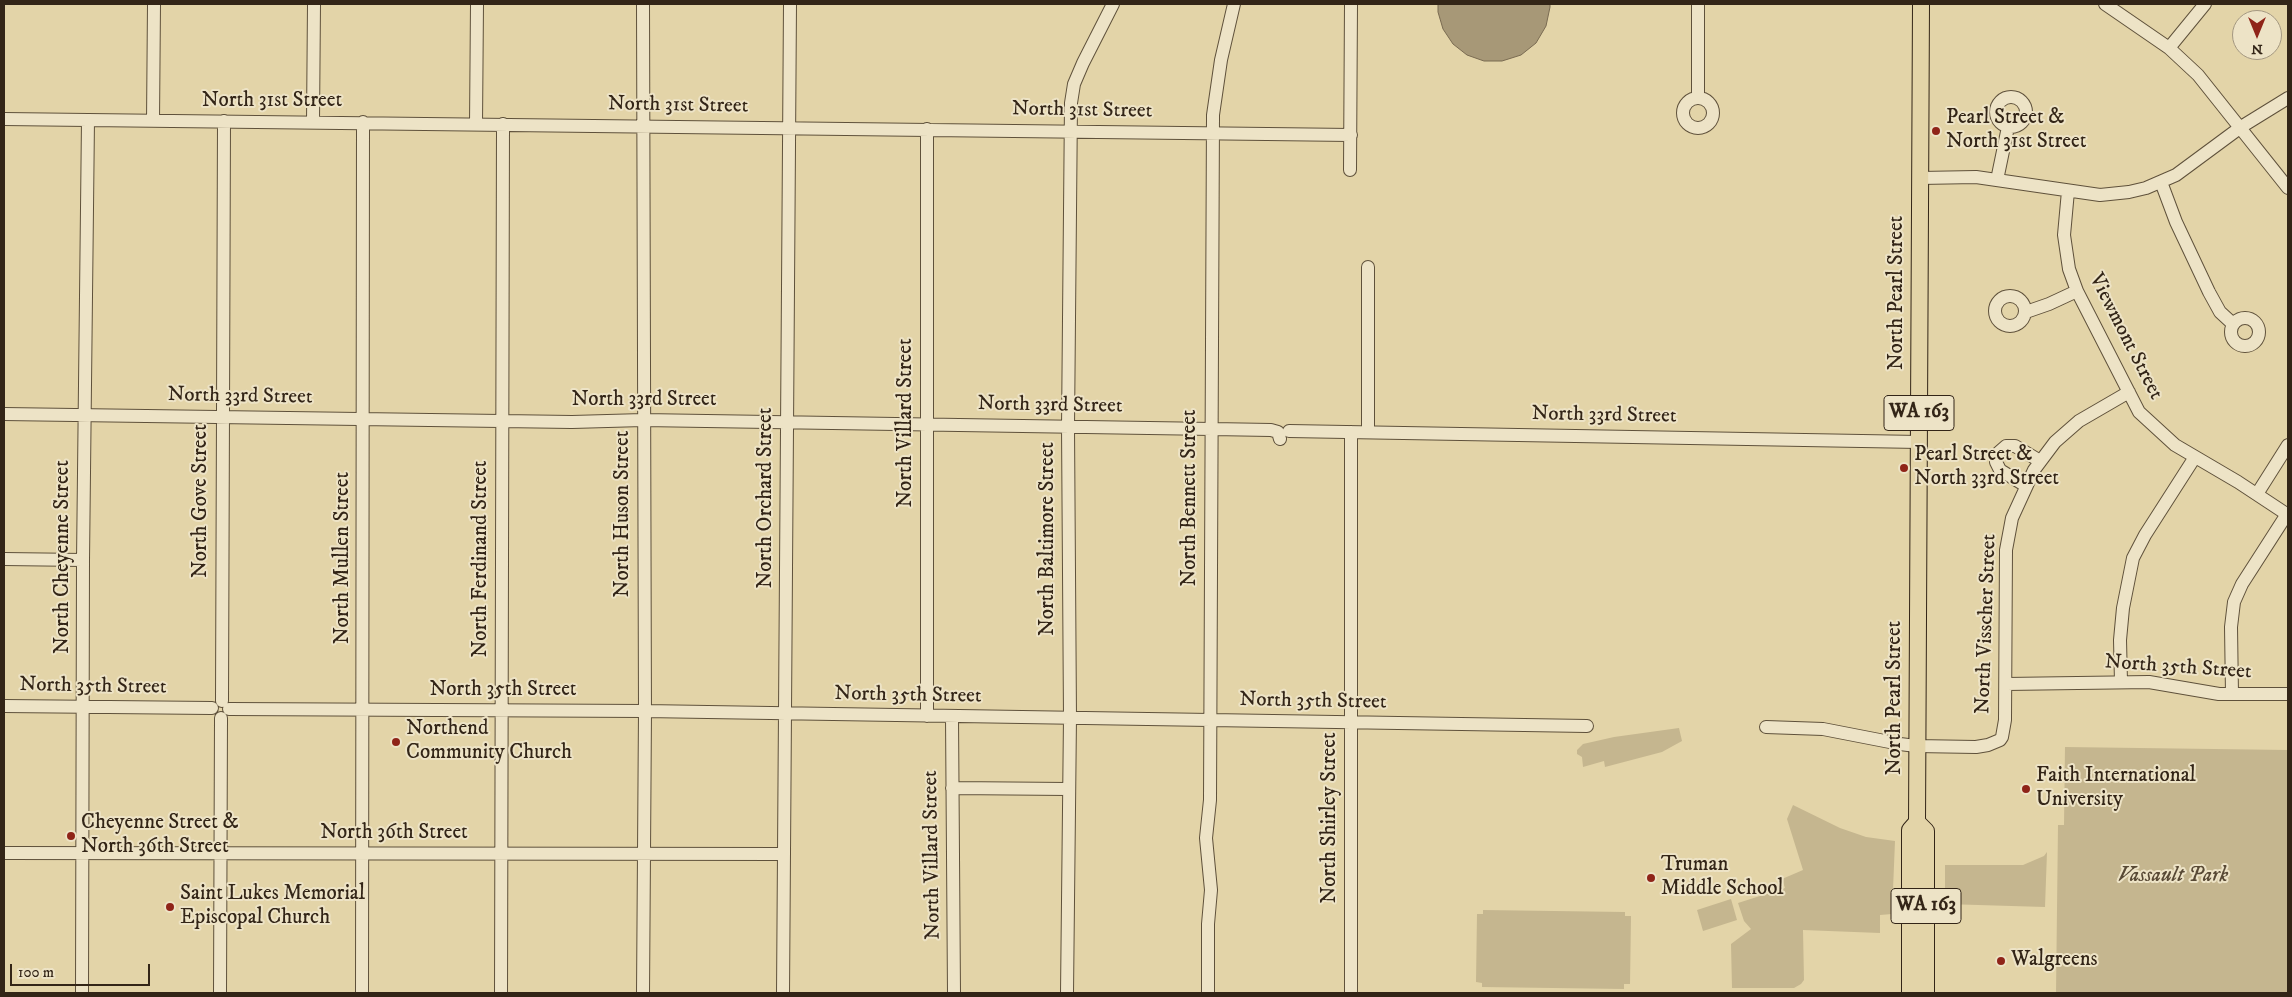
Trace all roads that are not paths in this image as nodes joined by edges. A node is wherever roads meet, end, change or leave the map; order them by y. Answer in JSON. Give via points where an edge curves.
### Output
{"nodes":[{"id":1,"x":154,"y":4,"type":"edge"},
{"id":2,"x":314,"y":4,"type":"edge"},
{"id":3,"x":477,"y":4,"type":"edge"},
{"id":4,"x":643,"y":4,"type":"edge"},
{"id":5,"x":790,"y":4,"type":"edge"},
{"id":6,"x":1113,"y":4,"type":"edge"},
{"id":7,"x":1234,"y":4,"type":"edge"},
{"id":8,"x":1351,"y":4,"type":"edge"},
{"id":9,"x":1698,"y":4,"type":"edge"},
{"id":10,"x":1921,"y":4,"type":"edge"},
{"id":11,"x":2105,"y":4,"type":"edge"},
{"id":12,"x":2205,"y":4,"type":"edge"},
{"id":13,"x":2169,"y":48,"type":"junction"},
{"id":14,"x":1698,"y":98,"type":"dead end"},
{"id":15,"x":2288,"y":98,"type":"edge"},
{"id":16,"x":4,"y":119,"type":"edge"},
{"id":17,"x":88,"y":120,"type":"junction"},
{"id":18,"x":154,"y":121,"type":"junction"},
{"id":19,"x":224,"y":121,"type":"junction"},
{"id":20,"x":313,"y":122,"type":"junction"},
{"id":21,"x":363,"y":122,"type":"junction"},
{"id":22,"x":476,"y":124,"type":"junction"},
{"id":23,"x":503,"y":124,"type":"junction"},
{"id":24,"x":643,"y":126,"type":"junction"},
{"id":25,"x":2008,"y":127,"type":"dead end"},
{"id":26,"x":790,"y":128,"type":"junction"},
{"id":27,"x":2241,"y":128,"type":"junction"},
{"id":28,"x":927,"y":129,"type":"junction"},
{"id":29,"x":1071,"y":131,"type":"junction"},
{"id":30,"x":1213,"y":132,"type":"junction"},
{"id":31,"x":1351,"y":134,"type":"junction"},
{"id":32,"x":1350,"y":170,"type":"dead end"},
{"id":33,"x":1920,"y":178,"type":"junction"},
{"id":34,"x":1997,"y":180,"type":"junction"},
{"id":35,"x":2161,"y":182,"type":"junction"},
{"id":36,"x":2288,"y":188,"type":"edge"},
{"id":37,"x":2068,"y":191,"type":"junction"},
{"id":38,"x":1368,"y":267,"type":"dead end"},
{"id":39,"x":2077,"y":291,"type":"junction"},
{"id":40,"x":2026,"y":312,"type":"dead end"},
{"id":41,"x":2233,"y":324,"type":"dead end"},
{"id":42,"x":2129,"y":392,"type":"junction"},
{"id":43,"x":4,"y":414,"type":"edge"},
{"id":44,"x":84,"y":415,"type":"junction"},
{"id":45,"x":222,"y":417,"type":"junction"},
{"id":46,"x":364,"y":418,"type":"junction"},
{"id":47,"x":502,"y":420,"type":"junction"},
{"id":48,"x":644,"y":420,"type":"junction"},
{"id":49,"x":787,"y":424,"type":"junction"},
{"id":50,"x":927,"y":424,"type":"junction"},
{"id":51,"x":1068,"y":427,"type":"junction"},
{"id":52,"x":1212,"y":429,"type":"junction"},
{"id":53,"x":1351,"y":432,"type":"junction"},
{"id":54,"x":1368,"y":432,"type":"junction"},
{"id":55,"x":1919,"y":442,"type":"junction"},
{"id":56,"x":2288,"y":445,"type":"edge"},
{"id":57,"x":2195,"y":457,"type":"junction"},
{"id":58,"x":2040,"y":461,"type":"junction"},
{"id":59,"x":2026,"y":486,"type":"junction"},
{"id":60,"x":2257,"y":494,"type":"junction"},
{"id":61,"x":2288,"y":514,"type":"edge"},
{"id":62,"x":4,"y":559,"type":"edge"},
{"id":63,"x":83,"y":560,"type":"junction"},
{"id":64,"x":2121,"y":682,"type":"junction"},
{"id":65,"x":2006,"y":684,"type":"junction"},
{"id":66,"x":2232,"y":694,"type":"junction"},
{"id":67,"x":2288,"y":694,"type":"edge"},
{"id":68,"x":4,"y":706,"type":"edge"},
{"id":69,"x":84,"y":706,"type":"junction"},
{"id":70,"x":221,"y":709,"type":"junction"},
{"id":71,"x":364,"y":710,"type":"junction"},
{"id":72,"x":502,"y":711,"type":"junction"},
{"id":73,"x":645,"y":711,"type":"junction"},
{"id":74,"x":786,"y":714,"type":"junction"},
{"id":75,"x":927,"y":716,"type":"junction"},
{"id":76,"x":952,"y":717,"type":"junction"},
{"id":77,"x":1070,"y":717,"type":"junction"},
{"id":78,"x":1210,"y":721,"type":"junction"},
{"id":79,"x":1351,"y":722,"type":"junction"},
{"id":80,"x":1587,"y":726,"type":"dead end"},
{"id":81,"x":1766,"y":727,"type":"dead end"},
{"id":82,"x":1916,"y":746,"type":"junction"},
{"id":83,"x":952,"y":788,"type":"junction"},
{"id":84,"x":1068,"y":789,"type":"junction"},
{"id":85,"x":1917,"y":822,"type":"junction"},
{"id":86,"x":4,"y":853,"type":"edge"},
{"id":87,"x":82,"y":853,"type":"junction"},
{"id":88,"x":219,"y":853,"type":"junction"},
{"id":89,"x":362,"y":854,"type":"junction"},
{"id":90,"x":501,"y":854,"type":"junction"},
{"id":91,"x":644,"y":854,"type":"junction"},
{"id":92,"x":784,"y":854,"type":"junction"},
{"id":93,"x":82,"y":993,"type":"edge"},
{"id":94,"x":220,"y":993,"type":"edge"},
{"id":95,"x":362,"y":993,"type":"edge"},
{"id":96,"x":501,"y":993,"type":"edge"},
{"id":97,"x":643,"y":993,"type":"edge"},
{"id":98,"x":783,"y":993,"type":"edge"},
{"id":99,"x":954,"y":993,"type":"edge"},
{"id":100,"x":1067,"y":993,"type":"edge"},
{"id":101,"x":1208,"y":993,"type":"edge"},
{"id":102,"x":1351,"y":993,"type":"edge"},
{"id":103,"x":1910,"y":993,"type":"edge"},
{"id":104,"x":1926,"y":993,"type":"edge"}],
"edges":[{"from":1,"to":18,"type":"street"},
{"from":2,"to":20,"type":"street"},
{"from":3,"to":22,"type":"street"},
{"from":4,"to":24,"type":"street","name":"North Huson Street"},
{"from":5,"to":26,"type":"street","name":"North Orchard Street"},
{"from":6,"to":29,"type":"street","name":"North Baltimore Street","via":[[1074,84]]},
{"from":7,"to":30,"type":"street","name":"North Bennett Street","via":[[1216,87]]},
{"from":8,"to":31,"type":"street"},
{"from":9,"to":14,"type":"street"},
{"from":10,"to":33,"type":"main road","name":"North Pearl Street","number":"WA 163"},
{"from":11,"to":13,"type":"street"},
{"from":12,"to":13,"type":"street"},
{"from":13,"to":27,"type":"street","via":[[2198,75]]},
{"from":15,"to":27,"type":"street"},
{"from":16,"to":17,"type":"street","name":"North 31st Street"},
{"from":17,"to":18,"type":"street","name":"North 31st Street"},
{"from":17,"to":44,"type":"street","name":"North Cheyenne Street"},
{"from":18,"to":19,"type":"street","name":"North 31st Street"},
{"from":19,"to":20,"type":"street","name":"North 31st Street"},
{"from":19,"to":45,"type":"street","name":"North Gove Street"},
{"from":20,"to":21,"type":"street","name":"North 31st Street"},
{"from":21,"to":22,"type":"street","name":"North 31st Street"},
{"from":21,"to":46,"type":"street","name":"North Mullen Street"},
{"from":22,"to":23,"type":"street","name":"North 31st Street"},
{"from":23,"to":24,"type":"street","name":"North 31st Street"},
{"from":23,"to":47,"type":"street","name":"North Ferdinand Street"},
{"from":24,"to":26,"type":"street","name":"North 31st Street"},
{"from":24,"to":48,"type":"street","name":"North Huson Street"},
{"from":25,"to":34,"type":"street"},
{"from":26,"to":28,"type":"street","name":"North 31st Street"},
{"from":26,"to":49,"type":"street","name":"North Orchard Street"},
{"from":27,"to":35,"type":"street","via":[[2191,165]]},
{"from":27,"to":36,"type":"street"},
{"from":28,"to":29,"type":"street","name":"North 31st Street"},
{"from":28,"to":50,"type":"street","name":"North Villard Street"},
{"from":29,"to":30,"type":"street","name":"North 31st Street"},
{"from":29,"to":51,"type":"street","name":"North Baltimore Street"},
{"from":30,"to":31,"type":"street","name":"North 31st Street"},
{"from":30,"to":52,"type":"street","name":"North Bennett Street"},
{"from":31,"to":32,"type":"street"},
{"from":33,"to":34,"type":"street","via":[[1956,176]]},
{"from":33,"to":55,"type":"main road","name":"North Pearl Street","number":"WA 163"},
{"from":34,"to":37,"type":"street"},
{"from":35,"to":37,"type":"street","via":[[2129,192],[2100,195]]},
{"from":35,"to":41,"type":"street","via":[[2209,292],[2220,312]]},
{"from":37,"to":39,"type":"street","name":"Viewmont Street","via":[[2065,244]]},
{"from":38,"to":54,"type":"street"},
{"from":39,"to":40,"type":"street"},
{"from":39,"to":42,"type":"street","name":"Viewmont Street"},
{"from":42,"to":57,"type":"street","name":"Viewmont Street","via":[[2145,419]]},
{"from":42,"to":58,"type":"street","name":"North Visscher Street","via":[[2079,421]]},
{"from":43,"to":44,"type":"street","name":"North 33rd Street"},
{"from":44,"to":45,"type":"street","name":"North 33rd Street"},
{"from":44,"to":63,"type":"street","name":"North Cheyenne Street"},
{"from":45,"to":46,"type":"street","name":"North 33rd Street"},
{"from":45,"to":70,"type":"street","name":"North Gove Street"},
{"from":46,"to":47,"type":"street","name":"North 33rd Street"},
{"from":46,"to":71,"type":"street","name":"North Mullen Street"},
{"from":47,"to":48,"type":"street","name":"North 33rd Street"},
{"from":47,"to":72,"type":"street","name":"North Ferdinand Street"},
{"from":48,"to":49,"type":"street","name":"North 33rd Street"},
{"from":48,"to":73,"type":"street","name":"North Huson Street"},
{"from":49,"to":50,"type":"street","name":"North 33rd Street"},
{"from":49,"to":74,"type":"street","name":"North Orchard Street"},
{"from":50,"to":51,"type":"street","name":"North 33rd Street"},
{"from":50,"to":75,"type":"street","name":"North Villard Street"},
{"from":51,"to":52,"type":"street","name":"North 33rd Street"},
{"from":51,"to":77,"type":"street","name":"North Baltimore Street"},
{"from":52,"to":53,"type":"street","name":"North 33rd Street","via":[[1271,430],[1284,435]]},
{"from":52,"to":78,"type":"street","name":"North Bennett Street"},
{"from":53,"to":54,"type":"street","name":"North 33rd Street"},
{"from":53,"to":79,"type":"street","name":"North Shirley Street"},
{"from":54,"to":55,"type":"street","name":"North 33rd Street"},
{"from":55,"to":82,"type":"main road","name":"North Pearl Street","number":"WA 163"},
{"from":56,"to":60,"type":"street"},
{"from":57,"to":60,"type":"street","name":"Viewmont Street"},
{"from":57,"to":64,"type":"street","via":[[2133,558],[2123,608]]},
{"from":58,"to":59,"type":"street","name":"North Visscher Street"},
{"from":58,"to":59,"type":"street","via":[[2015,446],[2006,446],[1998,452],[1996,462],[2000,470]]},
{"from":59,"to":65,"type":"street","name":"North Visscher Street","via":[[2012,518],[2006,544]]},
{"from":60,"to":61,"type":"street","name":"Viewmont Street"},
{"from":61,"to":66,"type":"street","via":[[2242,584],[2234,602]]},
{"from":62,"to":63,"type":"street"},
{"from":63,"to":69,"type":"street","name":"North Cheyenne Street"},
{"from":64,"to":65,"type":"street","name":"North 35th Street"},
{"from":64,"to":66,"type":"street","name":"North 35th Street","via":[[2170,684]]},
{"from":65,"to":82,"type":"street","name":"North Visscher Street","via":[[2002,737],[1992,744]]},
{"from":66,"to":67,"type":"street","name":"North 35th Street"},
{"from":68,"to":69,"type":"street","name":"North 35th Street"},
{"from":69,"to":70,"type":"street","name":"North 35th Street"},
{"from":69,"to":87,"type":"street","name":"North Cheyenne Street"},
{"from":70,"to":71,"type":"street","name":"North 35th Street"},
{"from":70,"to":88,"type":"street","name":"North Gove Street"},
{"from":71,"to":72,"type":"street","name":"North 35th Street"},
{"from":71,"to":89,"type":"street","name":"North Mullen Street"},
{"from":72,"to":73,"type":"street","name":"North 35th Street"},
{"from":72,"to":90,"type":"street","name":"North Ferdinand Street"},
{"from":73,"to":74,"type":"street","name":"North 35th Street"},
{"from":73,"to":91,"type":"street","name":"North Huson Street"},
{"from":74,"to":75,"type":"street","name":"North 35th Street"},
{"from":74,"to":92,"type":"street","name":"North Orchard Street"},
{"from":75,"to":76,"type":"street","name":"North 35th Street"},
{"from":76,"to":77,"type":"street","name":"North 35th Street"},
{"from":76,"to":83,"type":"street","name":"North Villard Street"},
{"from":77,"to":78,"type":"street","name":"North 35th Street"},
{"from":77,"to":84,"type":"street","name":"North Baltimore Street"},
{"from":78,"to":79,"type":"street","name":"North 35th Street"},
{"from":78,"to":101,"type":"street","name":"North Bennett Street","via":[[1210,800],[1206,838],[1211,890]]},
{"from":79,"to":80,"type":"street","name":"North 35th Street"},
{"from":79,"to":102,"type":"street","name":"North Shirley Street"},
{"from":81,"to":82,"type":"street","via":[[1823,729]]},
{"from":82,"to":85,"type":"main road","name":"North Pearl Street","number":"WA 163"},
{"from":83,"to":84,"type":"street"},
{"from":83,"to":99,"type":"street","name":"North Villard Street"},
{"from":84,"to":100,"type":"street","name":"North Baltimore Street"},
{"from":85,"to":103,"type":"main road","name":"North Pearl Street","number":"WA 163","via":[[1910,830]]},
{"from":85,"to":104,"type":"main road","name":"North Pearl Street","number":"WA 163","via":[[1926,831]]},
{"from":86,"to":87,"type":"street","name":"North 36th Street"},
{"from":87,"to":88,"type":"street","name":"North 36th Street"},
{"from":87,"to":93,"type":"street","name":"North Cheyenne Street"},
{"from":88,"to":89,"type":"street","name":"North 36th Street"},
{"from":88,"to":94,"type":"street","name":"North Gove Street"},
{"from":89,"to":90,"type":"street","name":"North 36th Street"},
{"from":89,"to":95,"type":"street","name":"North Mullen Street"},
{"from":90,"to":91,"type":"street","name":"North 36th Street"},
{"from":90,"to":96,"type":"street","name":"North Ferdinand Street"},
{"from":91,"to":92,"type":"street","name":"North 36th Street"},
{"from":91,"to":97,"type":"street","name":"North Huson Street"},
{"from":92,"to":98,"type":"street","name":"North Orchard Street"}]}
